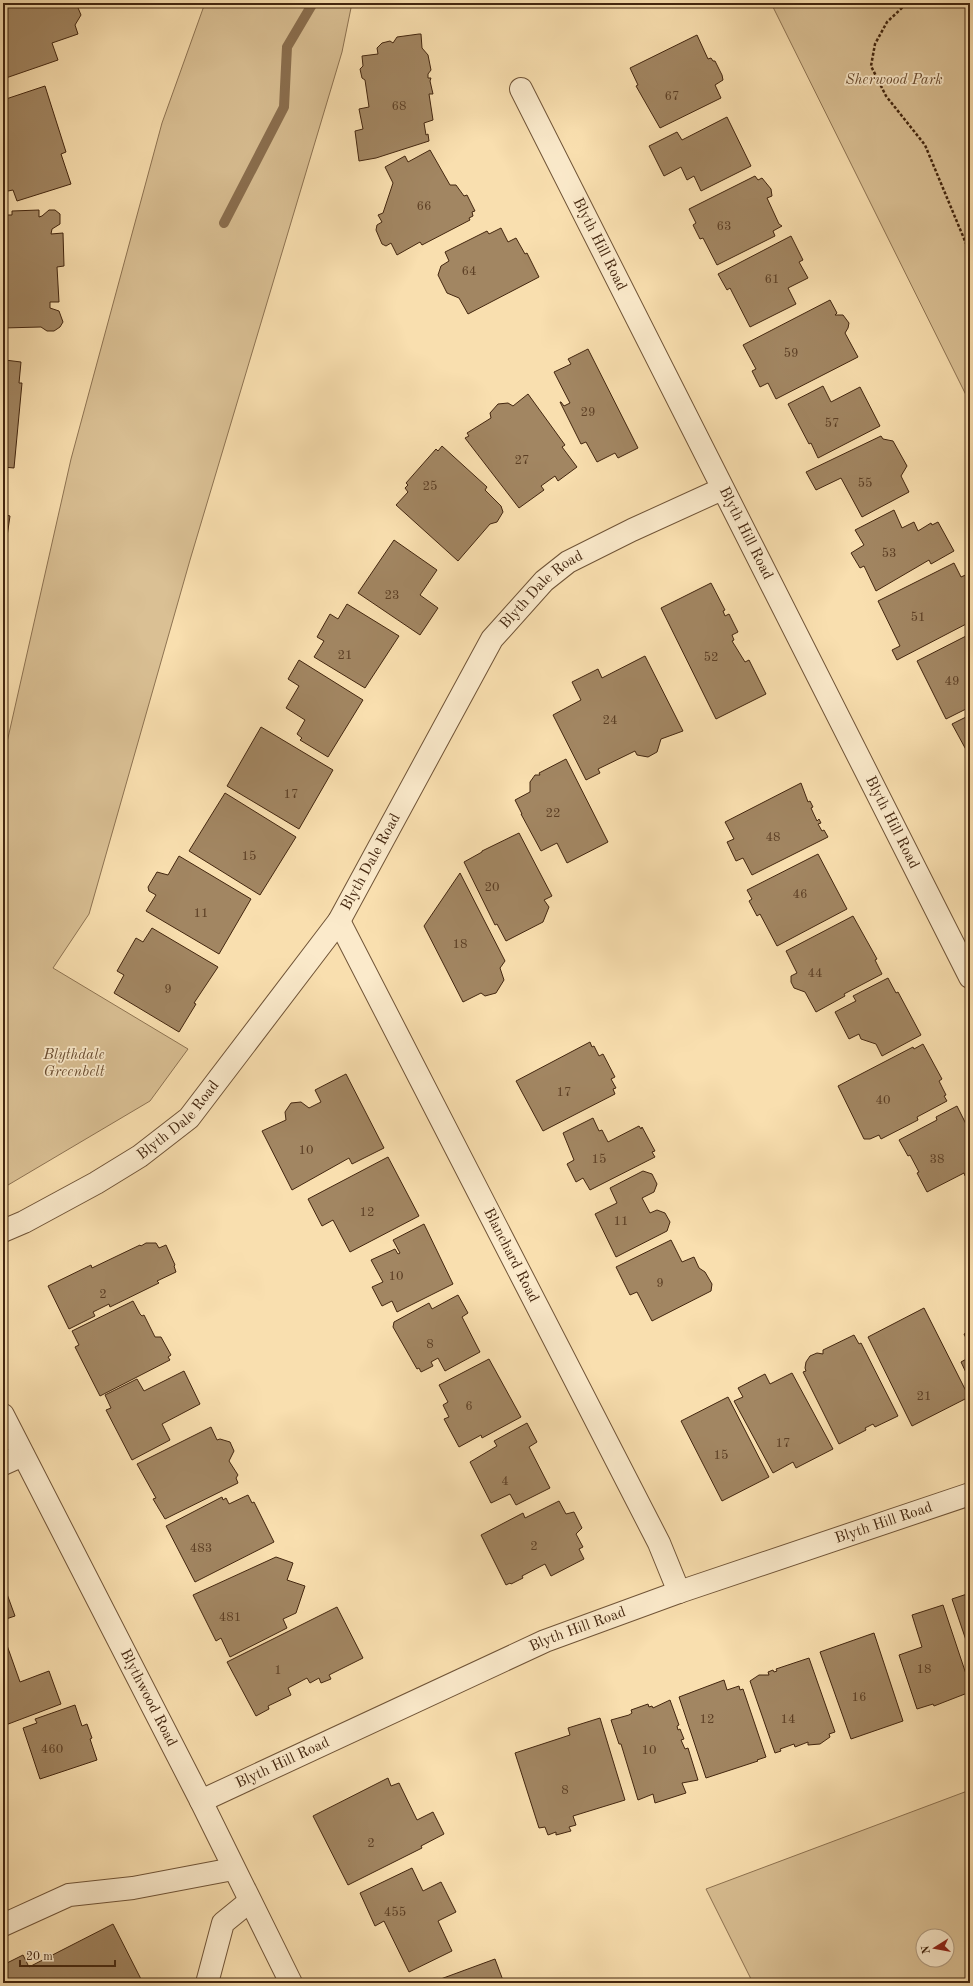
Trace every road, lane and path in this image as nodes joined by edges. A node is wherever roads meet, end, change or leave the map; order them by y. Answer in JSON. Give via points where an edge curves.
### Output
{"nodes":[{"id":1,"x":911,"y":3,"type":"edge"},
{"id":2,"x":521,"y":89,"type":"dead end"},
{"id":3,"x":970,"y":253,"type":"edge"},
{"id":4,"x":722,"y":489,"type":"junction"},
{"id":5,"x":339,"y":921,"type":"junction"},
{"id":6,"x":970,"y":977,"type":"edge"},
{"id":7,"x":3,"y":1231,"type":"edge"},
{"id":8,"x":3,"y":1415,"type":"edge"},
{"id":9,"x":23,"y":1455,"type":"junction"},
{"id":10,"x":3,"y":1464,"type":"edge"},
{"id":11,"x":970,"y":1494,"type":"edge"},
{"id":12,"x":680,"y":1592,"type":"junction"},
{"id":13,"x":201,"y":1802,"type":"junction"},
{"id":14,"x":233,"y":1869,"type":"junction"},
{"id":15,"x":250,"y":1901,"type":"junction"},
{"id":16,"x":3,"y":1925,"type":"edge"},
{"id":17,"x":207,"y":1983,"type":"edge"},
{"id":18,"x":291,"y":1983,"type":"edge"}],
"edges":[{"from":1,"to":3,"type":"path","via":[[887,22],[876,44],[871,66],[886,96],[925,145]]},
{"from":2,"to":4,"type":"street","name":"Blyth Hill Road"},
{"from":4,"to":5,"type":"street","name":"Blyth Dale Road","via":[[568,562],[544,581],[516,610],[492,639],[481,658]]},
{"from":4,"to":6,"type":"street","name":"Blyth Hill Road"},
{"from":5,"to":7,"type":"street","name":"Blyth Dale Road","via":[[189,1118],[140,1156],[96,1183]]},
{"from":5,"to":12,"type":"street","name":"Blanchard Road","via":[[652,1529]]},
{"from":8,"to":9,"type":"street","name":"Blythwood Road"},
{"from":9,"to":10,"type":"street"},
{"from":9,"to":13,"type":"street","name":"Blythwood Road"},
{"from":11,"to":12,"type":"street","name":"Blyth Hill Road"},
{"from":12,"to":13,"type":"street","name":"Blyth Hill Road","via":[[545,1641]]},
{"from":13,"to":14,"type":"street","name":"Blythwood Road"},
{"from":14,"to":15,"type":"street","name":"Blythwood Road"},
{"from":14,"to":16,"type":"street","via":[[133,1888],[69,1894]]},
{"from":15,"to":17,"type":"street","via":[[223,1923]]},
{"from":15,"to":18,"type":"street","name":"Blythwood Road"}]}
